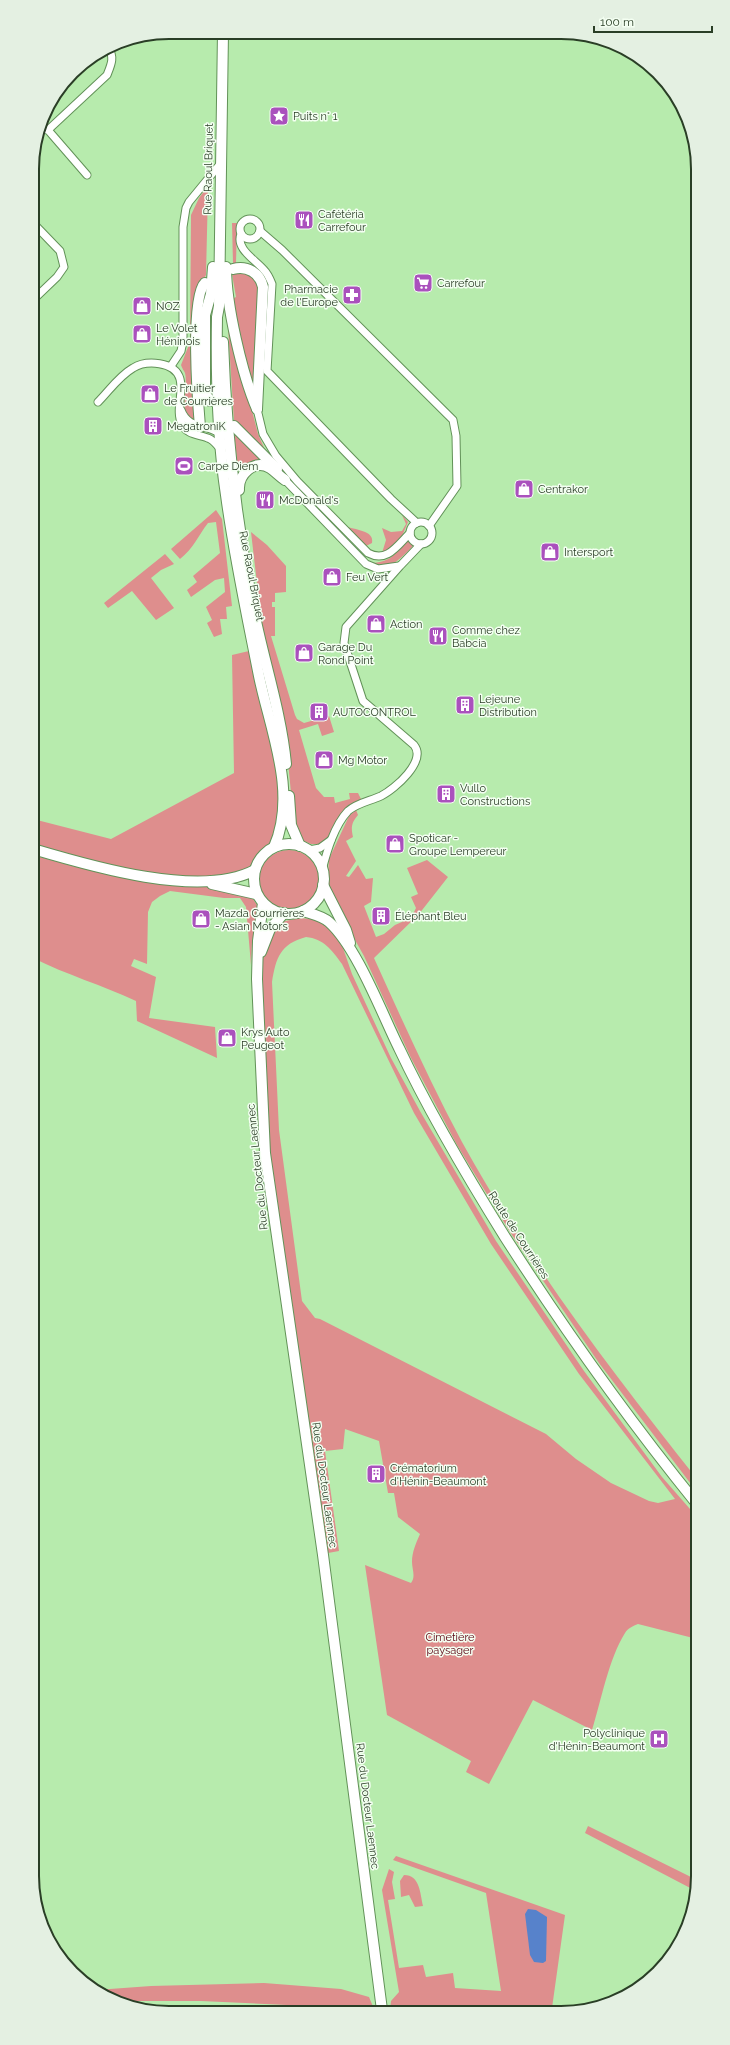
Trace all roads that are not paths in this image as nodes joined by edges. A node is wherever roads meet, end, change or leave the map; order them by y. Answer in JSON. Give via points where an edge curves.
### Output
{"nodes":[{"id":1,"x":223,"y":39,"type":"edge"},
{"id":2,"x":111,"y":53,"type":"edge"},
{"id":3,"x":46,"y":129,"type":"edge"},
{"id":4,"x":45,"y":131,"type":"edge"},
{"id":5,"x":220,"y":163,"type":"junction"},
{"id":6,"x":87,"y":175,"type":"dead end"},
{"id":7,"x":219,"y":214,"type":"junction"},
{"id":8,"x":39,"y":229,"type":"edge"},
{"id":9,"x":260,"y":231,"type":"junction"},
{"id":10,"x":241,"y":234,"type":"junction"},
{"id":11,"x":233,"y":269,"type":"dead end"},
{"id":12,"x":205,"y":283,"type":"dead end"},
{"id":13,"x":39,"y":294,"type":"edge"},
{"id":14,"x":171,"y":366,"type":"junction"},
{"id":15,"x":210,"y":401,"type":"dead end"},
{"id":16,"x":98,"y":402,"type":"dead end"},
{"id":17,"x":257,"y":409,"type":"junction"},
{"id":18,"x":227,"y":431,"type":"junction"},
{"id":19,"x":200,"y":432,"type":"junction"},
{"id":20,"x":209,"y":438,"type":"junction"},
{"id":21,"x":221,"y":450,"type":"junction"},
{"id":22,"x":285,"y":480,"type":"junction"},
{"id":23,"x":237,"y":504,"type":"junction"},
{"id":24,"x":417,"y":523,"type":"junction"},
{"id":25,"x":430,"y":526,"type":"junction"},
{"id":26,"x":410,"y":533,"type":"junction"},
{"id":27,"x":421,"y":544,"type":"junction"},
{"id":28,"x":400,"y":566,"type":"junction"},
{"id":29,"x":331,"y":840,"type":"junction"},
{"id":30,"x":274,"y":847,"type":"junction"},
{"id":31,"x":304,"y":848,"type":"junction"},
{"id":32,"x":39,"y":850,"type":"edge"},
{"id":33,"x":255,"y":870,"type":"junction"},
{"id":34,"x":322,"y":870,"type":"junction"},
{"id":35,"x":202,"y":882,"type":"junction"},
{"id":36,"x":323,"y":885,"type":"junction"},
{"id":37,"x":256,"y":894,"type":"junction"},
{"id":38,"x":263,"y":903,"type":"junction"},
{"id":39,"x":303,"y":911,"type":"junction"},
{"id":40,"x":284,"y":914,"type":"junction"},
{"id":41,"x":355,"y":958,"type":"junction"},
{"id":42,"x":257,"y":962,"type":"junction"},
{"id":43,"x":691,"y":1496,"type":"edge"},
{"id":44,"x":381,"y":2006,"type":"edge"}],
"edges":[{"from":1,"to":5,"type":"street","name":"Rue Raoul Briquet"},
{"from":2,"to":3,"type":"street","via":[[111,64],[107,75]]},
{"from":4,"to":6,"type":"street"},
{"from":5,"to":7,"type":"street","name":"Rue Raoul Briquet"},
{"from":5,"to":14,"type":"street","via":[[186,208],[183,227],[183,347]]},
{"from":7,"to":15,"type":"street","via":[[213,235],[212,285],[205,315],[205,386]]},
{"from":7,"to":17,"type":"street","via":[[226,237],[226,278],[234,325],[246,378]]},
{"from":7,"to":18,"type":"street","name":"Rue Raoul Briquet","via":[[216,364]]},
{"from":8,"to":13,"type":"street","via":[[60,251],[64,267]]},
{"from":9,"to":10,"type":"street","via":[[252,240]]},
{"from":9,"to":10,"type":"street","via":[[258,223],[249,219],[241,224]]},
{"from":9,"to":25,"type":"street","via":[[453,420],[456,431],[457,486]]},
{"from":10,"to":24,"type":"street","via":[[243,248],[266,271],[272,284],[267,372]]},
{"from":11,"to":17,"type":"street","via":[[249,269],[260,279],[263,287]]},
{"from":12,"to":19,"type":"street","via":[[200,290],[197,312]]},
{"from":14,"to":16,"type":"street","via":[[157,364],[134,367]]},
{"from":14,"to":19,"type":"street","via":[[177,371],[180,379],[181,410],[187,421]]},
{"from":17,"to":26,"type":"street","via":[[263,434],[276,456],[368,553],[378,557],[388,556]]},
{"from":18,"to":19,"type":"street"},
{"from":18,"to":20,"type":"street"},
{"from":18,"to":21,"type":"street","name":"Rue Raoul Briquet"},
{"from":18,"to":22,"type":"street","via":[[280,472]]},
{"from":18,"to":23,"type":"street","name":"Rue Raoul Briquet"},
{"from":19,"to":20,"type":"street"},
{"from":20,"to":21,"type":"street"},
{"from":21,"to":30,"type":"street","name":"Rue Raoul Briquet","via":[[237,568],[279,758],[283,793],[281,830]]},
{"from":22,"to":23,"type":"street","via":[[267,467],[250,468],[240,479]]},
{"from":22,"to":28,"type":"street","via":[[366,564],[378,569]]},
{"from":23,"to":31,"type":"street","name":"Rue Raoul Briquet","via":[[253,606],[282,733],[291,825]]},
{"from":24,"to":25,"type":"street","via":[[422,522]]},
{"from":24,"to":26,"type":"street"},
{"from":25,"to":27,"type":"street","via":[[431,538]]},
{"from":26,"to":27,"type":"street","via":[[414,541]]},
{"from":27,"to":28,"type":"street"},
{"from":28,"to":29,"type":"street","via":[[346,627],[344,638],[361,698],[368,707],[414,745],[417,758],[404,778],[387,793],[349,810]]},
{"from":29,"to":31,"type":"street","via":[[320,848]]},
{"from":29,"to":34,"type":"street"},
{"from":30,"to":31,"type":"street","via":[[287,844]]},
{"from":30,"to":33,"type":"street","via":[[261,857]]},
{"from":31,"to":34,"type":"street","via":[[317,859]]},
{"from":32,"to":35,"type":"street","via":[[134,874]]},
{"from":33,"to":35,"type":"street","via":[[240,877]]},
{"from":33,"to":37,"type":"street","via":[[253,877]]},
{"from":34,"to":36,"type":"street"},
{"from":35,"to":37,"type":"street"},
{"from":36,"to":39,"type":"street","via":[[316,900]]},
{"from":36,"to":41,"type":"street","name":"Route de Courrières","via":[[346,930]]},
{"from":37,"to":38,"type":"street"},
{"from":38,"to":40,"type":"street","via":[[272,910]]},
{"from":38,"to":42,"type":"street","name":"Rue du Docteur Laennec"},
{"from":39,"to":40,"type":"street"},
{"from":39,"to":41,"type":"street","name":"Route de Courrières","via":[[318,915],[329,922]]},
{"from":40,"to":42,"type":"street","name":"Rue du Docteur Laennec","via":[[270,929]]},
{"from":41,"to":43,"type":"street","name":"Route de Courrières","via":[[444,1137],[490,1213],[584,1355]]},
{"from":42,"to":44,"type":"street","name":"Rue du Docteur Laennec","via":[[266,1153],[323,1555]]}]}
